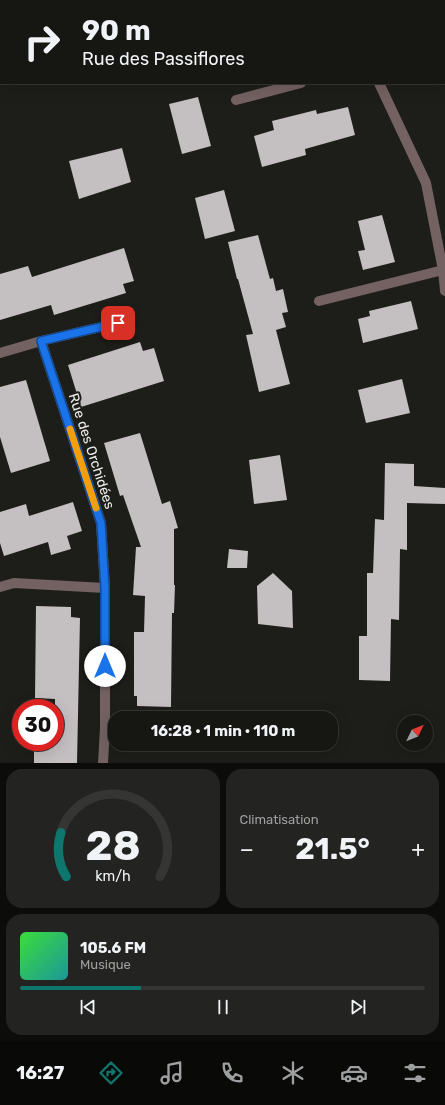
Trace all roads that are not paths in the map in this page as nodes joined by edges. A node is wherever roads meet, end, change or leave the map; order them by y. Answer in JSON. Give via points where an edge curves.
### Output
{"nodes":[{"id":1,"x":297,"y":84,"type":"edge"},
{"id":2,"x":379,"y":84,"type":"edge"},
{"id":3,"x":236,"y":100,"type":"dead end"},
{"id":4,"x":443,"y":270,"type":"junction"},
{"id":5,"x":445,"y":291,"type":"edge"},
{"id":6,"x":319,"y":301,"type":"dead end"},
{"id":7,"x":118,"y":323,"type":"dead end"},
{"id":8,"x":41,"y":341,"type":"junction"},
{"id":9,"x":0,"y":353,"type":"edge"},
{"id":10,"x":0,"y":587,"type":"edge"},
{"id":11,"x":105,"y":588,"type":"junction"},
{"id":12,"x":103,"y":763,"type":"edge"}],
"edges":[{"from":1,"to":3,"type":"street"},
{"from":2,"to":4,"type":"street","via":[[426,183]]},
{"from":4,"to":5,"type":"street"},
{"from":4,"to":6,"type":"street"},
{"from":7,"to":8,"type":"street"},
{"from":8,"to":9,"type":"street"},
{"from":8,"to":11,"type":"street","name":"Rue des Orchidées","via":[[101,523]]},
{"from":10,"to":11,"type":"street","via":[[14,583]]},
{"from":11,"to":12,"type":"street","name":"Rue des Orchidées"}]}
